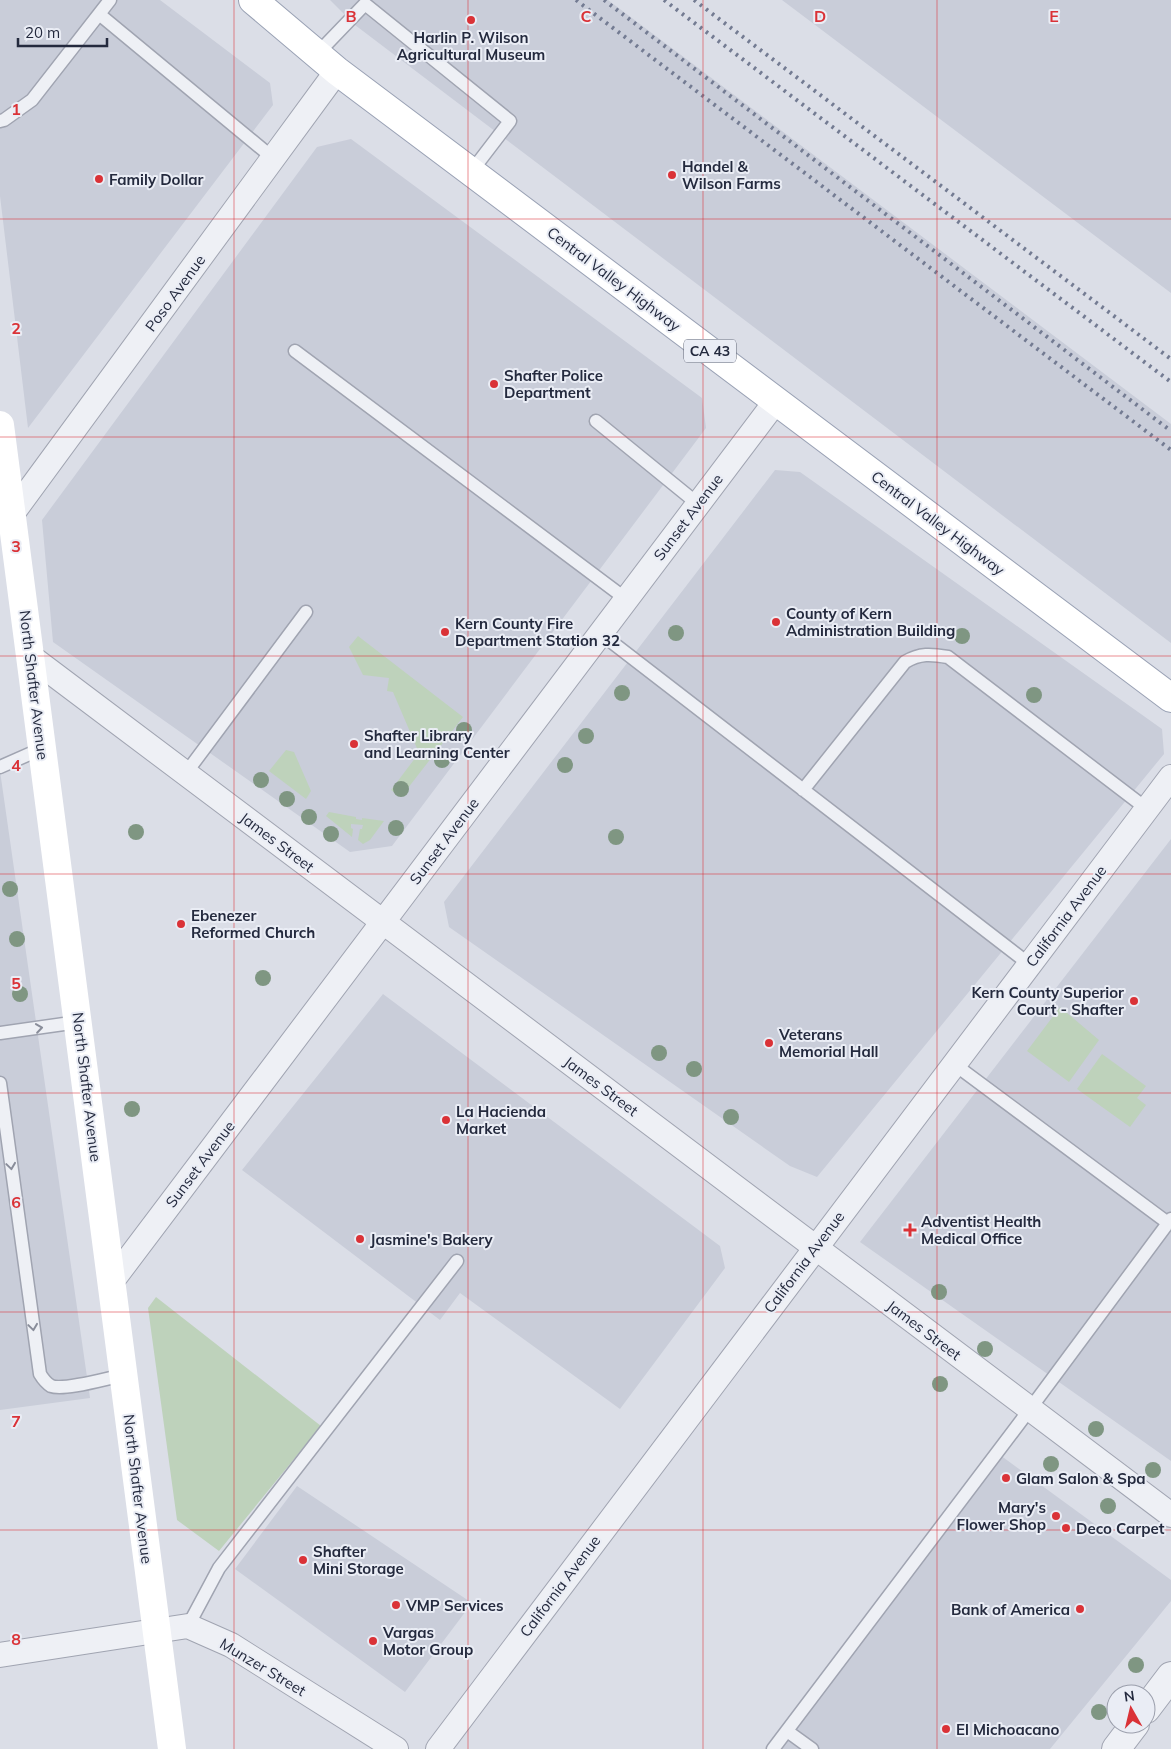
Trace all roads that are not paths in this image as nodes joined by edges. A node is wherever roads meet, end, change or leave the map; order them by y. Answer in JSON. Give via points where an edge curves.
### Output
{"nodes":[{"id":1,"x":110,"y":0,"type":"edge"},
{"id":2,"x":253,"y":0,"type":"edge"},
{"id":3,"x":100,"y":14,"type":"junction"},
{"id":4,"x":327,"y":63,"type":"junction"},
{"id":5,"x":0,"y":121,"type":"edge"},
{"id":6,"x":273,"y":158,"type":"junction"},
{"id":7,"x":471,"y":172,"type":"junction"},
{"id":8,"x":295,"y":351,"type":"dead end"},
{"id":9,"x":776,"y":400,"type":"junction"},
{"id":10,"x":596,"y":421,"type":"dead end"},
{"id":11,"x":0,"y":425,"type":"edge"},
{"id":12,"x":698,"y":504,"type":"junction"},
{"id":13,"x":12,"y":514,"type":"junction"},
{"id":14,"x":626,"y":599,"type":"junction"},
{"id":15,"x":306,"y":612,"type":"dead end"},
{"id":16,"x":600,"y":633,"type":"junction"},
{"id":17,"x":31,"y":657,"type":"junction"},
{"id":18,"x":1171,"y":698,"type":"edge"},
{"id":19,"x":43,"y":748,"type":"junction"},
{"id":20,"x":0,"y":767,"type":"edge"},
{"id":21,"x":186,"y":773,"type":"junction"},
{"id":22,"x":1171,"y":777,"type":"edge"},
{"id":23,"x":802,"y":790,"type":"junction"},
{"id":24,"x":1147,"y":809,"type":"junction"},
{"id":25,"x":383,"y":922,"type":"junction"},
{"id":26,"x":1029,"y":964,"type":"junction"},
{"id":27,"x":78,"y":1022,"type":"junction"},
{"id":28,"x":0,"y":1033,"type":"edge"},
{"id":29,"x":954,"y":1064,"type":"junction"},
{"id":30,"x":0,"y":1083,"type":"edge"},
{"id":31,"x":1170,"y":1221,"type":"edge"},
{"id":32,"x":816,"y":1248,"type":"junction"},
{"id":33,"x":457,"y":1261,"type":"dead end"},
{"id":34,"x":112,"y":1282,"type":"junction"},
{"id":35,"x":124,"y":1376,"type":"junction"},
{"id":36,"x":1030,"y":1409,"type":"junction"},
{"id":37,"x":1171,"y":1515,"type":"edge"},
{"id":38,"x":188,"y":1626,"type":"junction"},
{"id":39,"x":157,"y":1631,"type":"junction"},
{"id":40,"x":0,"y":1655,"type":"edge"},
{"id":41,"x":1171,"y":1676,"type":"edge"},
{"id":42,"x":1156,"y":1696,"type":"edge"},
{"id":43,"x":787,"y":1731,"type":"junction"},
{"id":44,"x":1127,"y":1734,"type":"edge"},
{"id":45,"x":172,"y":1749,"type":"edge"},
{"id":46,"x":396,"y":1749,"type":"edge"},
{"id":47,"x":438,"y":1749,"type":"edge"},
{"id":48,"x":773,"y":1749,"type":"edge"},
{"id":49,"x":812,"y":1749,"type":"edge"},
{"id":50,"x":1116,"y":1749,"type":"edge"}],
"edges":[{"from":1,"to":3,"type":"lane"},
{"from":2,"to":4,"type":"main road","name":"Central Valley Highway","number":"CA 43"},
{"from":3,"to":5,"type":"lane","via":[[32,100]]},
{"from":3,"to":6,"type":"lane"},
{"from":4,"to":6,"type":"street","name":"Poso Avenue"},
{"from":4,"to":7,"type":"main road","name":"Central Valley Highway","number":"CA 43"},
{"from":4,"to":7,"type":"lane","via":[[365,4],[510,121]]},
{"from":6,"to":13,"type":"street","name":"Poso Avenue"},
{"from":7,"to":9,"type":"main road","name":"Central Valley Highway","number":"CA 43"},
{"from":8,"to":14,"type":"lane"},
{"from":9,"to":12,"type":"street","name":"Sunset Avenue"},
{"from":9,"to":18,"type":"main road","name":"Central Valley Highway","number":"CA 43"},
{"from":10,"to":12,"type":"lane"},
{"from":11,"to":13,"type":"main road","name":"North Shafter Avenue"},
{"from":12,"to":14,"type":"street","name":"Sunset Avenue"},
{"from":13,"to":17,"type":"main road","name":"North Shafter Avenue"},
{"from":14,"to":16,"type":"street","name":"Sunset Avenue"},
{"from":15,"to":21,"type":"lane"},
{"from":16,"to":23,"type":"lane"},
{"from":16,"to":25,"type":"street","name":"Sunset Avenue"},
{"from":17,"to":19,"type":"main road","name":"North Shafter Avenue"},
{"from":17,"to":21,"type":"street","name":"James Street"},
{"from":19,"to":20,"type":"lane"},
{"from":19,"to":27,"type":"main road","name":"North Shafter Avenue"},
{"from":21,"to":25,"type":"street","name":"James Street"},
{"from":22,"to":24,"type":"street","name":"California Avenue"},
{"from":23,"to":24,"type":"lane","via":[[905,662],[926,654],[948,657]]},
{"from":23,"to":26,"type":"lane"},
{"from":24,"to":26,"type":"street","name":"California Avenue"},
{"from":25,"to":32,"type":"street","name":"James Street"},
{"from":25,"to":34,"type":"street","name":"Sunset Avenue"},
{"from":26,"to":29,"type":"street","name":"California Avenue"},
{"from":28,"to":27,"type":"lane","one_way":true},
{"from":27,"to":34,"type":"main road","name":"North Shafter Avenue"},
{"from":29,"to":31,"type":"lane"},
{"from":29,"to":32,"type":"street","name":"California Avenue"},
{"from":30,"to":35,"type":"lane","one_way":true,"via":[[40,1374],[52,1386]]},
{"from":31,"to":36,"type":"lane"},
{"from":32,"to":36,"type":"street","name":"James Street"},
{"from":32,"to":47,"type":"street","name":"California Avenue"},
{"from":33,"to":38,"type":"lane","via":[[219,1568]]},
{"from":34,"to":35,"type":"main road","name":"North Shafter Avenue"},
{"from":35,"to":39,"type":"main road","name":"North Shafter Avenue"},
{"from":36,"to":37,"type":"street","name":"James Street"},
{"from":36,"to":43,"type":"lane"},
{"from":38,"to":39,"type":"street"},
{"from":38,"to":46,"type":"street","name":"Munzer Street","via":[[232,1645]]},
{"from":39,"to":40,"type":"street"},
{"from":39,"to":45,"type":"main road","name":"North Shafter Avenue"},
{"from":41,"to":42,"type":"street"},
{"from":43,"to":48,"type":"lane"},
{"from":43,"to":49,"type":"lane"},
{"from":44,"to":50,"type":"street"}]}
